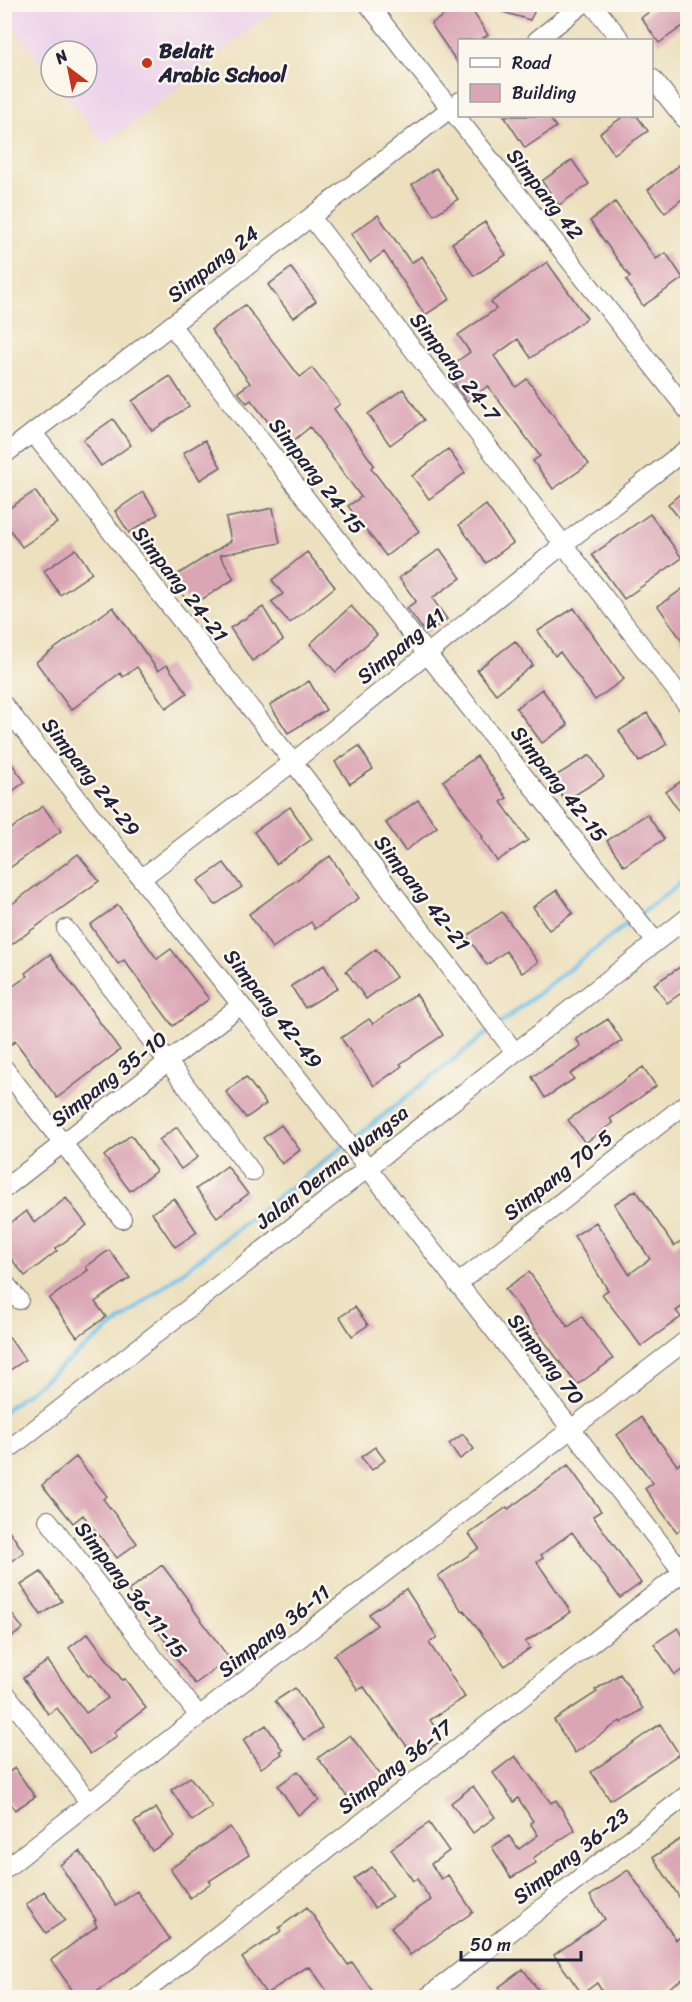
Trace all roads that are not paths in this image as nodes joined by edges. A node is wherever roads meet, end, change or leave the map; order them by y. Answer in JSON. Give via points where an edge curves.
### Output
{"nodes":[{"id":1,"x":368,"y":4,"type":"edge"},
{"id":2,"x":583,"y":4,"type":"edge"},
{"id":3,"x":592,"y":4,"type":"edge"},
{"id":4,"x":538,"y":39,"type":"edge"},
{"id":5,"x":620,"y":39,"type":"edge"},
{"id":6,"x":653,"y":80,"type":"edge"},
{"id":7,"x":454,"y":105,"type":"edge"},
{"id":8,"x":463,"y":117,"type":"edge"},
{"id":9,"x":687,"y":123,"type":"edge"},
{"id":10,"x":311,"y":217,"type":"junction"},
{"id":11,"x":171,"y":325,"type":"junction"},
{"id":12,"x":687,"y":411,"type":"edge"},
{"id":13,"x":33,"y":433,"type":"junction"},
{"id":14,"x":687,"y":448,"type":"edge"},
{"id":15,"x":4,"y":455,"type":"edge"},
{"id":16,"x":564,"y":544,"type":"junction"},
{"id":17,"x":428,"y":654,"type":"junction"},
{"id":18,"x":4,"y":705,"type":"edge"},
{"id":19,"x":687,"y":706,"type":"edge"},
{"id":20,"x":293,"y":762,"type":"junction"},
{"id":21,"x":141,"y":878,"type":"junction"},
{"id":22,"x":687,"y":917,"type":"edge"},
{"id":23,"x":66,"y":929,"type":"dead end"},
{"id":24,"x":655,"y":941,"type":"junction"},
{"id":25,"x":241,"y":1005,"type":"junction"},
{"id":26,"x":509,"y":1045,"type":"junction"},
{"id":27,"x":168,"y":1062,"type":"junction"},
{"id":28,"x":4,"y":1068,"type":"edge"},
{"id":29,"x":687,"y":1102,"type":"edge"},
{"id":30,"x":62,"y":1144,"type":"junction"},
{"id":31,"x":363,"y":1162,"type":"junction"},
{"id":32,"x":252,"y":1172,"type":"dead end"},
{"id":33,"x":4,"y":1189,"type":"edge"},
{"id":34,"x":122,"y":1219,"type":"dead end"},
{"id":35,"x":4,"y":1282,"type":"edge"},
{"id":36,"x":457,"y":1284,"type":"junction"},
{"id":37,"x":19,"y":1300,"type":"dead end"},
{"id":38,"x":687,"y":1339,"type":"edge"},
{"id":39,"x":572,"y":1429,"type":"junction"},
{"id":40,"x":4,"y":1453,"type":"edge"},
{"id":41,"x":48,"y":1520,"type":"dead end"},
{"id":42,"x":686,"y":1573,"type":"edge"},
{"id":43,"x":4,"y":1691,"type":"edge"},
{"id":44,"x":199,"y":1716,"type":"junction"},
{"id":45,"x":687,"y":1794,"type":"edge"},
{"id":46,"x":89,"y":1802,"type":"junction"},
{"id":47,"x":4,"y":1870,"type":"edge"},
{"id":48,"x":136,"y":1998,"type":"edge"},
{"id":49,"x":426,"y":1998,"type":"edge"}],
"edges":[{"from":1,"to":7,"type":"street","name":"Simpang 42"},
{"from":2,"to":4,"type":"street"},
{"from":3,"to":5,"type":"street"},
{"from":6,"to":9,"type":"street"},
{"from":7,"to":10,"type":"street","name":"Simpang 24"},
{"from":8,"to":12,"type":"street","name":"Simpang 42"},
{"from":10,"to":11,"type":"street","name":"Simpang 24"},
{"from":10,"to":16,"type":"street","name":"Simpang 24-7"},
{"from":11,"to":13,"type":"street","name":"Simpang 24"},
{"from":11,"to":17,"type":"street","name":"Simpang 24-15"},
{"from":13,"to":15,"type":"street","name":"Simpang 24"},
{"from":13,"to":20,"type":"street","name":"Simpang 24-21"},
{"from":14,"to":16,"type":"street","name":"Simpang 41"},
{"from":16,"to":17,"type":"street","name":"Simpang 41"},
{"from":16,"to":19,"type":"street","name":"Simpang 24-7"},
{"from":17,"to":20,"type":"street","name":"Simpang 41"},
{"from":17,"to":24,"type":"street","name":"Simpang 42-15"},
{"from":18,"to":21,"type":"street","name":"Simpang 24-29"},
{"from":20,"to":21,"type":"street","name":"Simpang 41"},
{"from":20,"to":26,"type":"street","name":"Simpang 42-21"},
{"from":21,"to":25,"type":"street","name":"Simpang 42-49"},
{"from":22,"to":24,"type":"street","name":"Jalan Derma Wangsa"},
{"from":23,"to":27,"type":"street"},
{"from":24,"to":26,"type":"street","name":"Jalan Derma Wangsa"},
{"from":25,"to":27,"type":"street","name":"Simpang 35-10"},
{"from":25,"to":31,"type":"street","name":"Simpang 42-49"},
{"from":26,"to":31,"type":"street","name":"Jalan Derma Wangsa"},
{"from":27,"to":30,"type":"street","name":"Simpang 35-10"},
{"from":27,"to":32,"type":"street"},
{"from":28,"to":30,"type":"street"},
{"from":29,"to":36,"type":"street","name":"Simpang 70-5"},
{"from":30,"to":33,"type":"street","name":"Simpang 35-10"},
{"from":30,"to":34,"type":"street"},
{"from":31,"to":36,"type":"street","name":"Simpang 70"},
{"from":31,"to":40,"type":"street","name":"Jalan Derma Wangsa"},
{"from":35,"to":37,"type":"street"},
{"from":36,"to":39,"type":"street","name":"Simpang 70"},
{"from":38,"to":39,"type":"street","name":"Simpang 36-11"},
{"from":39,"to":42,"type":"street","name":"Simpang 70"},
{"from":39,"to":44,"type":"street","name":"Simpang 36-11"},
{"from":41,"to":44,"type":"street","name":"Simpang 36-11-15"},
{"from":42,"to":48,"type":"street","name":"Simpang 36-17"},
{"from":43,"to":46,"type":"street"},
{"from":44,"to":46,"type":"street","name":"Simpang 36-11"},
{"from":45,"to":49,"type":"street","name":"Simpang 36-23"},
{"from":46,"to":47,"type":"street","name":"Simpang 36-11"}]}
